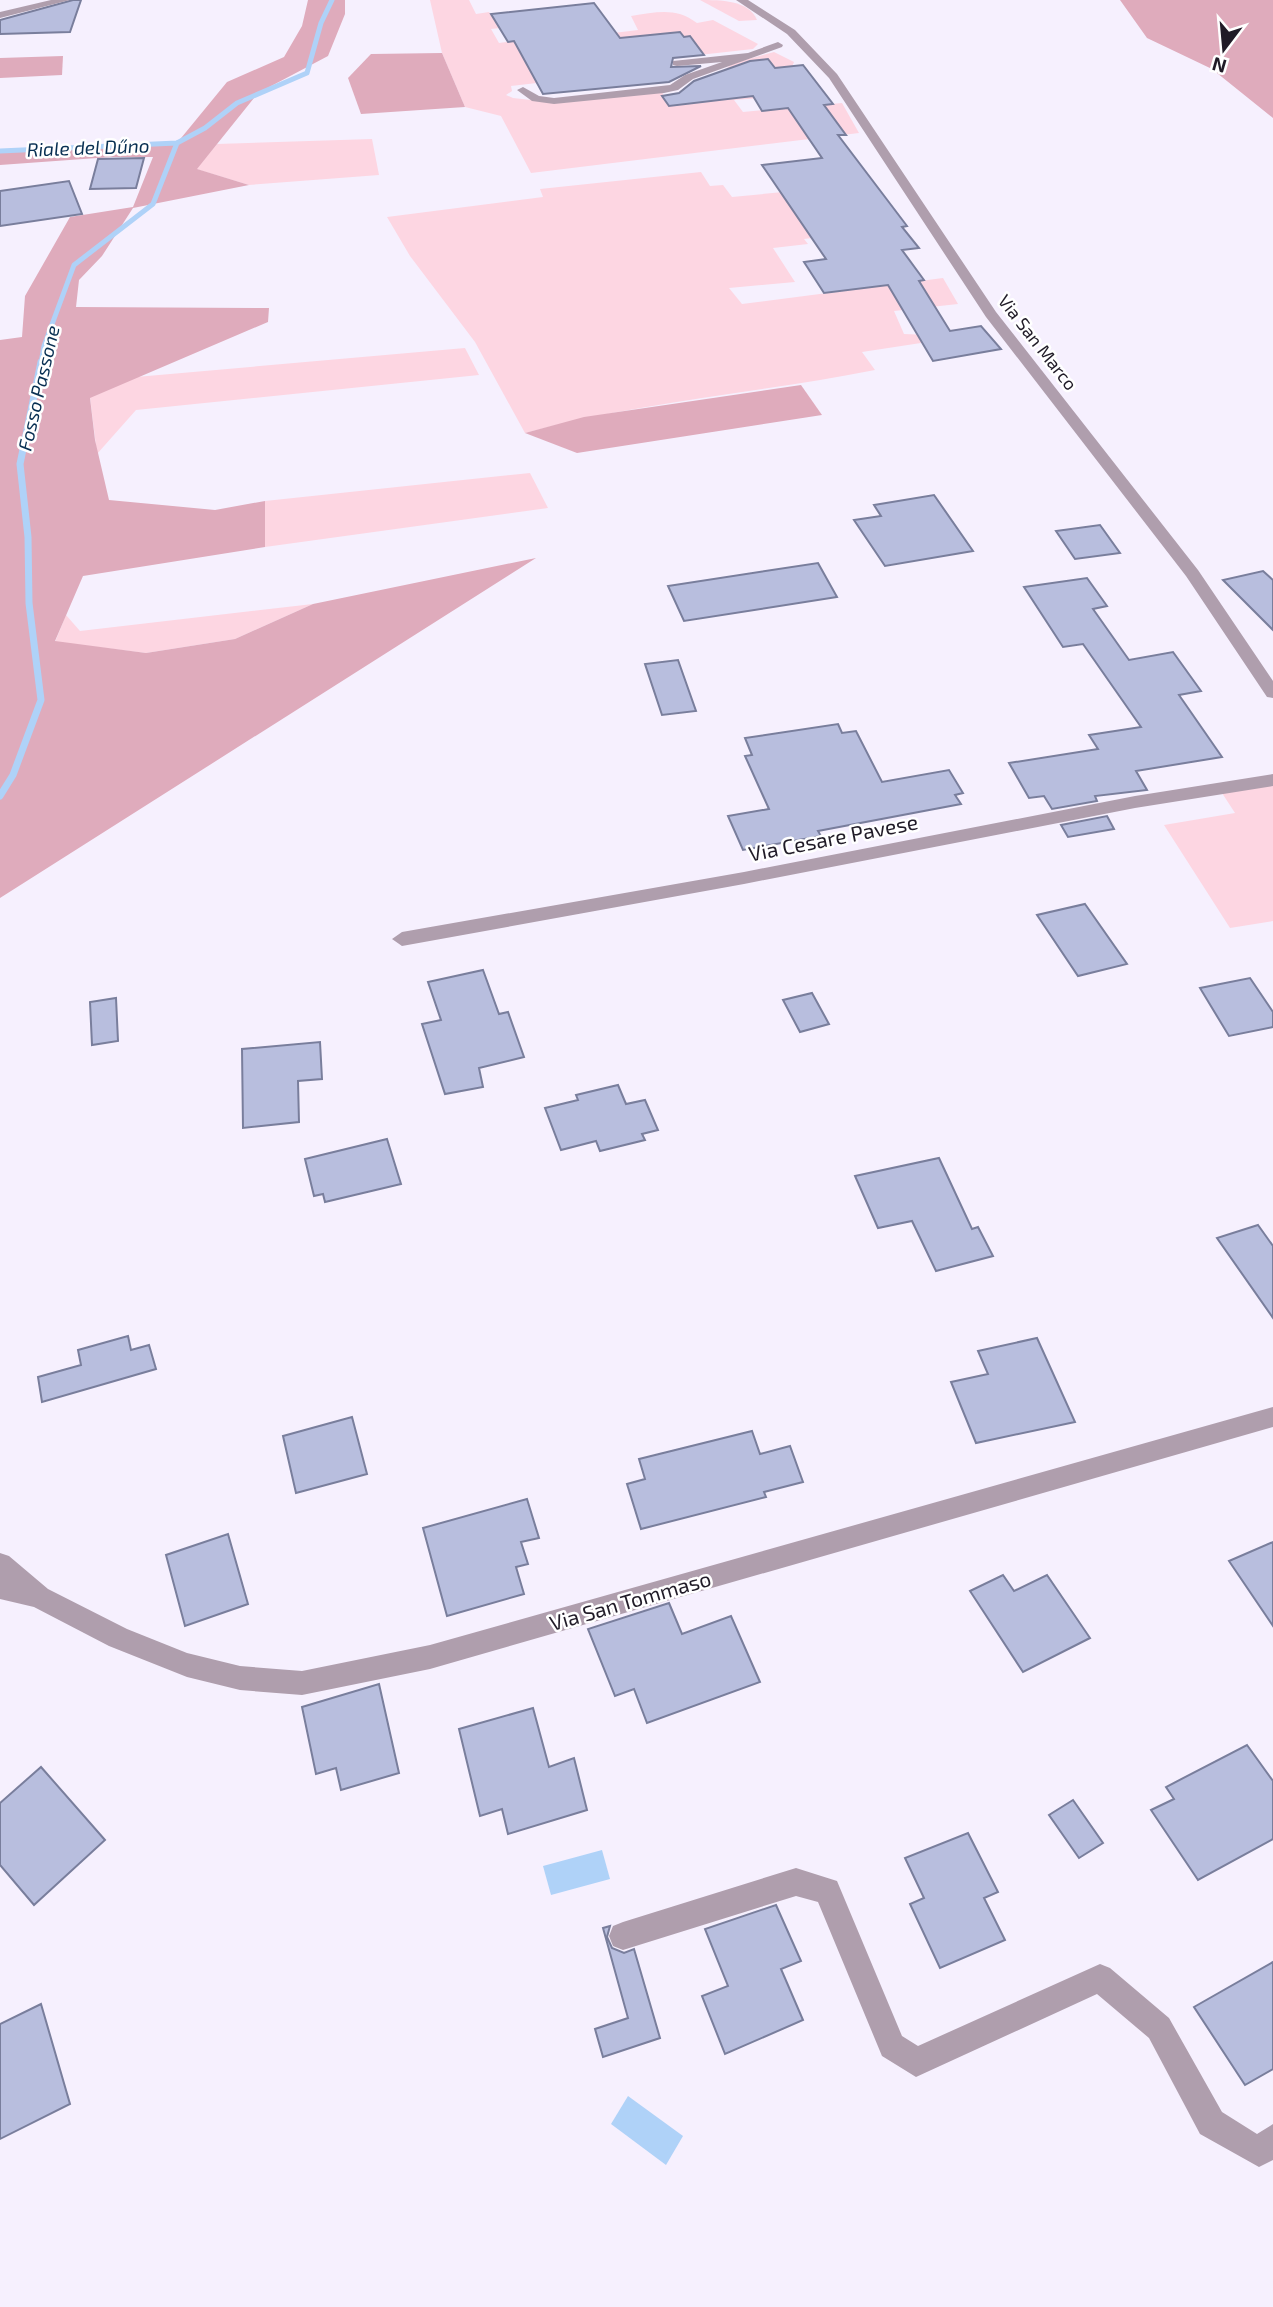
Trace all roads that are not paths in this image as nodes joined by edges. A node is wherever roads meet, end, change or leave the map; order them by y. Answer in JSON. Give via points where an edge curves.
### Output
{"nodes":[{"id":1,"x":65,"y":0,"type":"edge"},
{"id":2,"x":741,"y":0,"type":"edge"},
{"id":3,"x":753,"y":0,"type":"edge"},
{"id":4,"x":0,"y":15,"type":"edge"},
{"id":5,"x":771,"y":18,"type":"junction"},
{"id":6,"x":778,"y":45,"type":"dead end"},
{"id":7,"x":750,"y":55,"type":"junction"},
{"id":8,"x":677,"y":63,"type":"dead end"},
{"id":9,"x":523,"y":90,"type":"dead end"},
{"id":10,"x":1273,"y":693,"type":"edge"},
{"id":11,"x":1273,"y":780,"type":"edge"},
{"id":12,"x":402,"y":939,"type":"dead end"},
{"id":13,"x":1273,"y":1418,"type":"edge"},
{"id":14,"x":0,"y":1564,"type":"edge"},
{"id":15,"x":0,"y":1587,"type":"edge"},
{"id":16,"x":39,"y":1597,"type":"junction"},
{"id":17,"x":623,"y":1936,"type":"dead end"},
{"id":18,"x":1273,"y":2139,"type":"edge"}],
"edges":[{"from":1,"to":4,"type":"street"},
{"from":2,"to":5,"type":"street","name":"Via San Marco"},
{"from":3,"to":5,"type":"street","name":"Via San Marco"},
{"from":5,"to":10,"type":"street","name":"Via San Marco","via":[[833,76],[990,314],[1192,573]]},
{"from":6,"to":7,"type":"street"},
{"from":7,"to":8,"type":"street"},
{"from":7,"to":9,"type":"street","via":[[664,90],[554,101],[536,99]]},
{"from":11,"to":12,"type":"street","name":"Via Cesare Pavese"},
{"from":13,"to":16,"type":"street","name":"Via San Tommaso","via":[[430,1657],[302,1683],[240,1678],[187,1664],[118,1638]]},
{"from":14,"to":16,"type":"street","name":"Via San Tommaso"},
{"from":15,"to":16,"type":"street"},
{"from":17,"to":18,"type":"street","via":[[796,1882],[827,1891],[892,2046],[916,2062],[1100,1978],[1159,2028],[1210,2123],[1259,2152]]}]}
